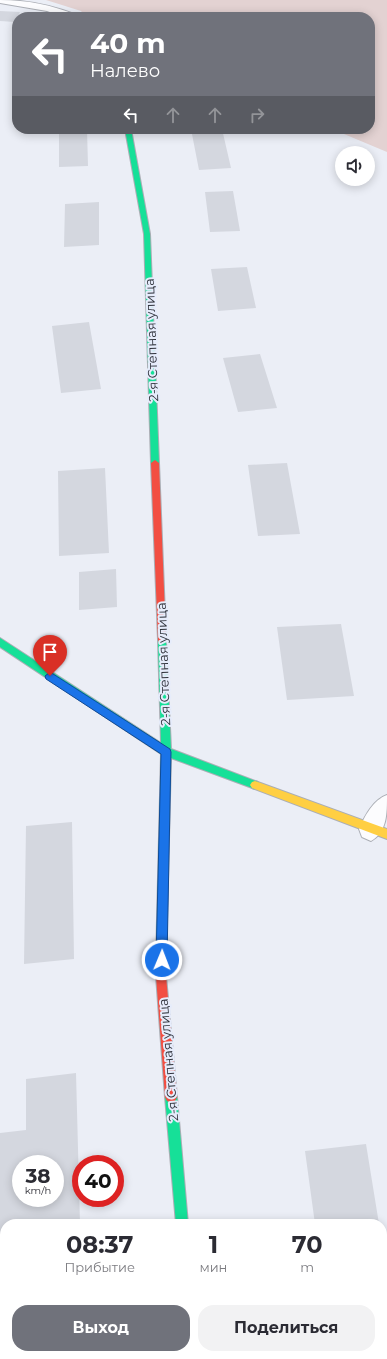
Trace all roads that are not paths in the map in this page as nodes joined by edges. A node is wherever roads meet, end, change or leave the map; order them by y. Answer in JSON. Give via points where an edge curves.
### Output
{"nodes":[{"id":1,"x":2,"y":0,"type":"edge"},
{"id":2,"x":60,"y":12,"type":"edge"},
{"id":3,"x":129,"y":134,"type":"edge"},
{"id":4,"x":0,"y":642,"type":"edge"},
{"id":5,"x":166,"y":752,"type":"junction"},
{"id":6,"x":387,"y":806,"type":"edge"},
{"id":7,"x":379,"y":831,"type":"edge"},
{"id":8,"x":182,"y":1219,"type":"edge"}],
"edges":[{"from":1,"to":2,"type":"street"},
{"from":3,"to":5,"type":"street","name":"2-я Степная улица","via":[[147,234]]},
{"from":4,"to":5,"type":"street"},
{"from":5,"to":7,"type":"street"},
{"from":5,"to":8,"type":"street","name":"2-я Степная улица","via":[[161,976]]},
{"from":6,"to":7,"type":"street"}]}
